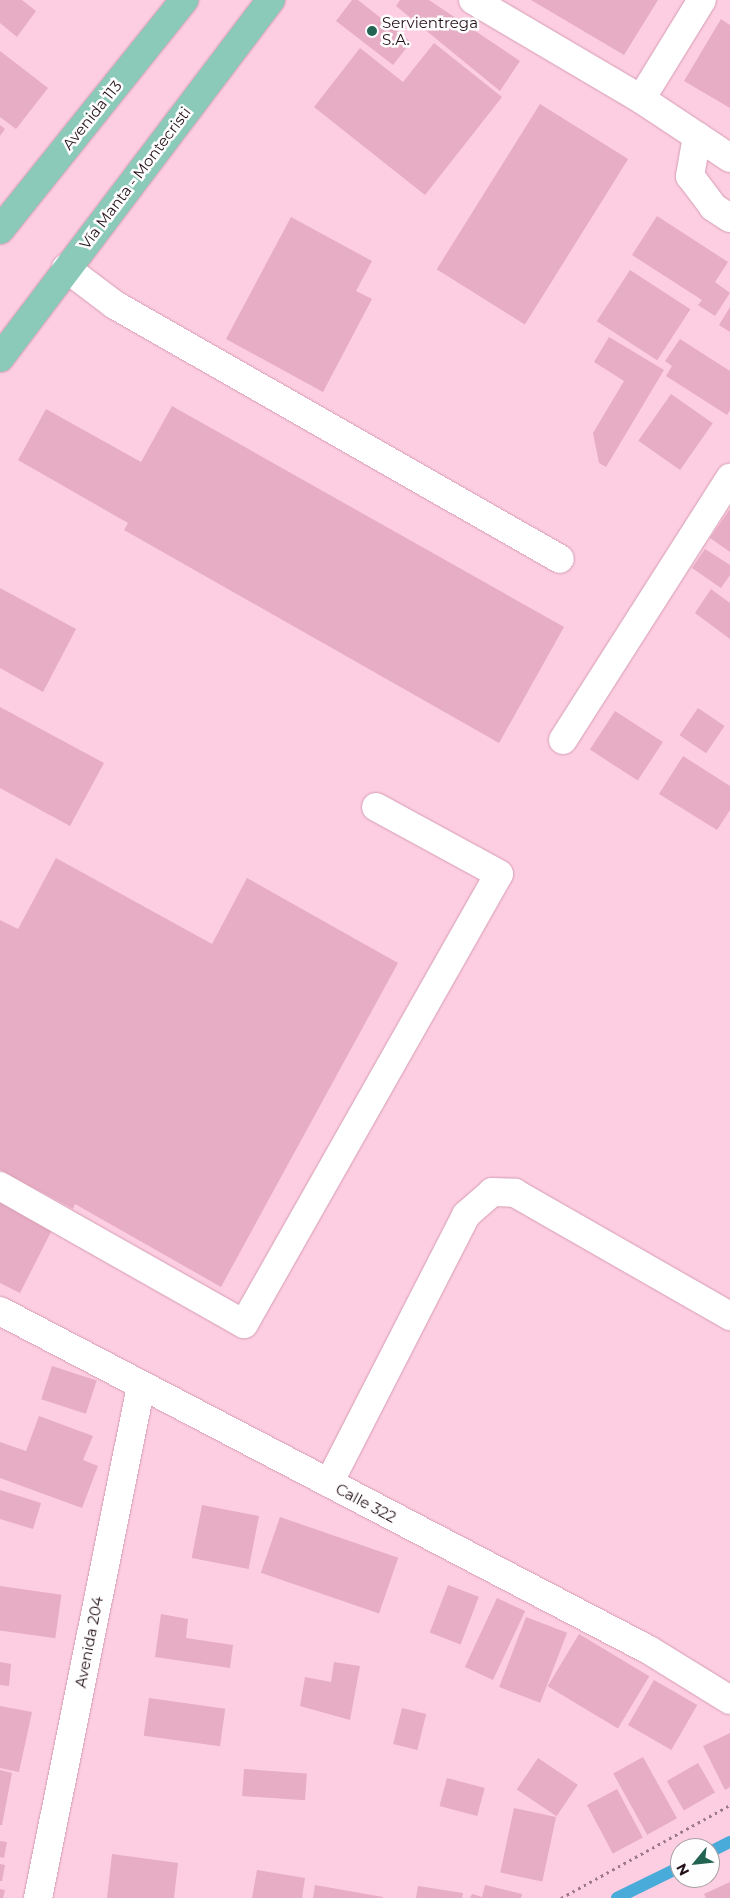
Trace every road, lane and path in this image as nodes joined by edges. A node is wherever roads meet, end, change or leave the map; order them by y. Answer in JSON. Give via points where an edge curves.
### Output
{"nodes":[{"id":1,"x":184,"y":0,"type":"edge"},
{"id":2,"x":473,"y":0,"type":"edge"},
{"id":3,"x":702,"y":0,"type":"edge"},
{"id":4,"x":261,"y":3,"type":"edge"},
{"id":5,"x":641,"y":99,"type":"junction"},
{"id":6,"x":697,"y":136,"type":"junction"},
{"id":7,"x":730,"y":158,"type":"edge"},
{"id":8,"x":730,"y":218,"type":"edge"},
{"id":9,"x":0,"y":230,"type":"edge"},
{"id":10,"x":66,"y":268,"type":"junction"},
{"id":11,"x":0,"y":358,"type":"edge"},
{"id":12,"x":730,"y":478,"type":"edge"},
{"id":13,"x":560,"y":559,"type":"dead end"},
{"id":14,"x":564,"y":740,"type":"dead end"},
{"id":15,"x":376,"y":807,"type":"dead end"},
{"id":16,"x":0,"y":1186,"type":"edge"},
{"id":17,"x":0,"y":1311,"type":"edge"},
{"id":18,"x":730,"y":1316,"type":"edge"},
{"id":19,"x":141,"y":1386,"type":"junction"},
{"id":20,"x":329,"y":1483,"type":"junction"},
{"id":21,"x":730,"y":1700,"type":"edge"},
{"id":22,"x":730,"y":1805,"type":"edge"},
{"id":23,"x":38,"y":1898,"type":"edge"},
{"id":24,"x":561,"y":1898,"type":"edge"}],
"edges":[{"from":1,"to":9,"type":"main road","name":"Avenida 113"},
{"from":2,"to":5,"type":"street"},
{"from":3,"to":5,"type":"street"},
{"from":4,"to":10,"type":"main road","name":"Vía Manta - Montecristi"},
{"from":5,"to":6,"type":"street"},
{"from":6,"to":7,"type":"street"},
{"from":6,"to":8,"type":"street","via":[[690,176],[713,207]]},
{"from":10,"to":11,"type":"main road","name":"Vía Manta - Montecristi"},
{"from":10,"to":13,"type":"street","via":[[115,305]]},
{"from":12,"to":14,"type":"street"},
{"from":15,"to":16,"type":"street","via":[[499,874],[244,1324]]},
{"from":17,"to":19,"type":"street","name":"Calle 322"},
{"from":18,"to":20,"type":"street","via":[[515,1193],[492,1192],[466,1215]]},
{"from":19,"to":20,"type":"street","name":"Calle 322"},
{"from":19,"to":23,"type":"street","name":"Avenida 204"},
{"from":20,"to":21,"type":"street","name":"Calle 322","via":[[649,1650]]},
{"from":22,"to":24,"type":"path"}]}
